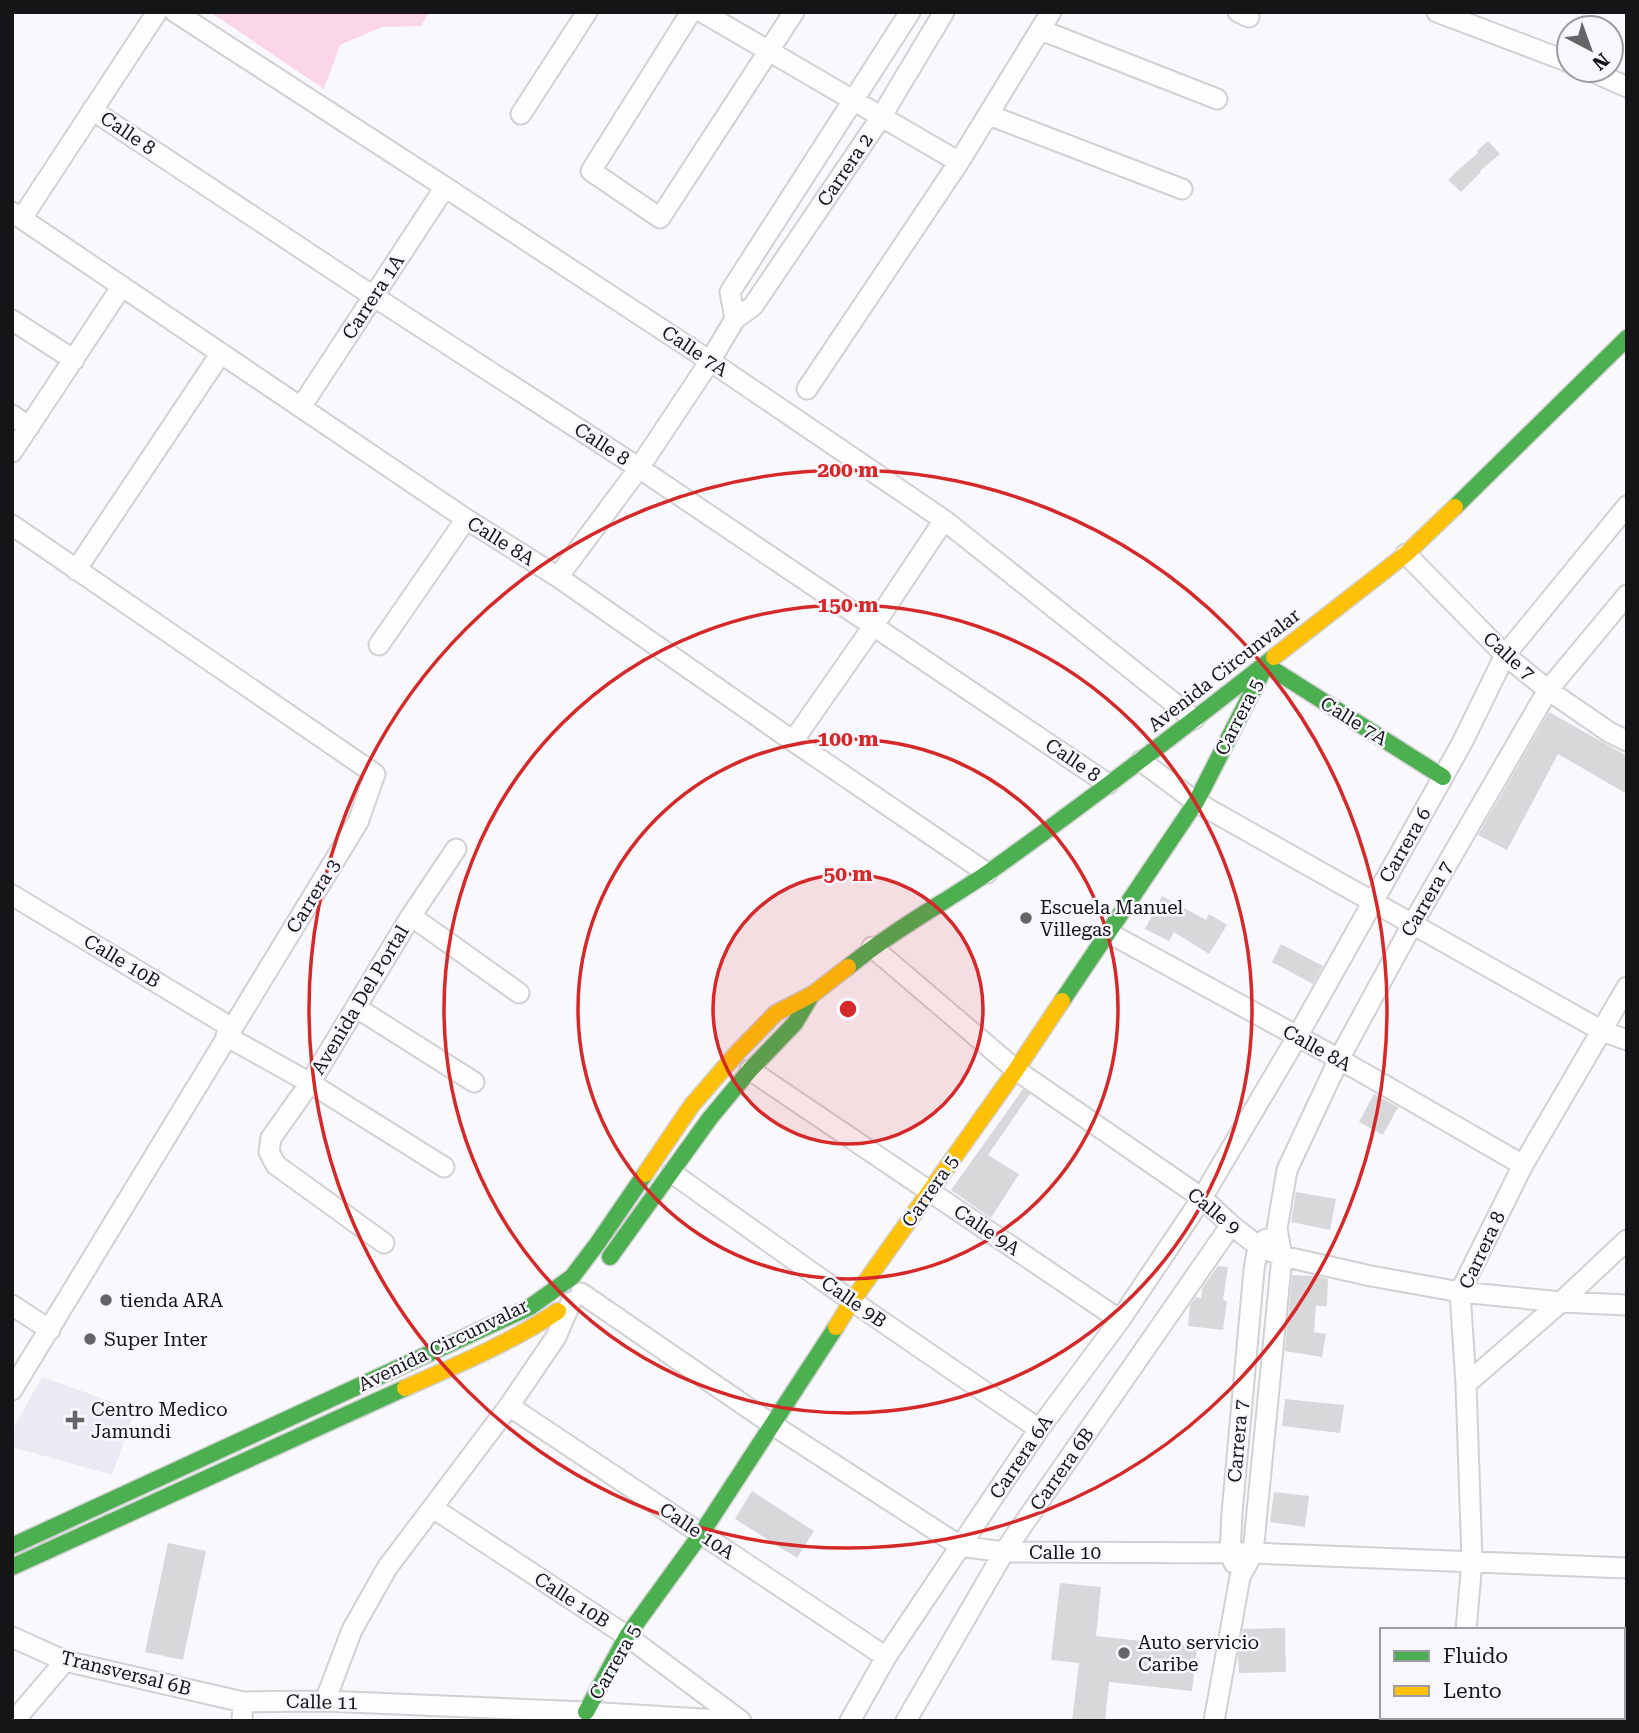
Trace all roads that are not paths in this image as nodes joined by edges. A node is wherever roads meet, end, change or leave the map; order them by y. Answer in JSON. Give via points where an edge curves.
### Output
{"nodes":[{"id":1,"x":157,"y":12,"type":"edge"},
{"id":2,"x":175,"y":12,"type":"edge"},
{"id":3,"x":587,"y":12,"type":"edge"},
{"id":4,"x":691,"y":12,"type":"edge"},
{"id":5,"x":702,"y":12,"type":"edge"},
{"id":6,"x":794,"y":12,"type":"edge"},
{"id":7,"x":910,"y":12,"type":"edge"},
{"id":8,"x":944,"y":12,"type":"edge"},
{"id":9,"x":1051,"y":12,"type":"edge"},
{"id":10,"x":1437,"y":12,"type":"edge"},
{"id":11,"x":1041,"y":30,"type":"junction"},
{"id":12,"x":769,"y":51,"type":"junction"},
{"id":13,"x":1555,"y":57,"type":"edge"},
{"id":14,"x":1217,"y":99,"type":"dead end"},
{"id":15,"x":854,"y":101,"type":"junction"},
{"id":16,"x":92,"y":110,"type":"junction"},
{"id":17,"x":521,"y":114,"type":"dead end"},
{"id":18,"x":989,"y":115,"type":"junction"},
{"id":19,"x":881,"y":117,"type":"junction"},
{"id":20,"x":959,"y":162,"type":"junction"},
{"id":21,"x":445,"y":187,"type":"junction"},
{"id":22,"x":1182,"y":189,"type":"dead end"},
{"id":23,"x":17,"y":215,"type":"edge"},
{"id":24,"x":122,"y":286,"type":"junction"},
{"id":25,"x":373,"y":296,"type":"junction"},
{"id":26,"x":735,"y":319,"type":"junction"},
{"id":27,"x":12,"y":320,"type":"edge"},
{"id":28,"x":1627,"y":338,"type":"edge"},
{"id":29,"x":221,"y":353,"type":"junction"},
{"id":30,"x":74,"y":360,"type":"junction"},
{"id":31,"x":710,"y":361,"type":"junction"},
{"id":32,"x":807,"y":388,"type":"dead end"},
{"id":33,"x":300,"y":407,"type":"junction"},
{"id":34,"x":12,"y":415,"type":"edge"},
{"id":35,"x":29,"y":426,"type":"junction"},
{"id":36,"x":12,"y":452,"type":"edge"},
{"id":37,"x":639,"y":468,"type":"junction"},
{"id":38,"x":1627,"y":506,"type":"edge"},
{"id":39,"x":466,"y":519,"type":"junction"},
{"id":40,"x":944,"y":520,"type":"junction"},
{"id":41,"x":12,"y":525,"type":"edge"},
{"id":42,"x":1406,"y":554,"type":"junction"},
{"id":43,"x":76,"y":570,"type":"junction"},
{"id":44,"x":558,"y":577,"type":"junction"},
{"id":45,"x":1627,"y":595,"type":"edge"},
{"id":46,"x":874,"y":625,"type":"junction"},
{"id":47,"x":379,"y":645,"type":"dead end"},
{"id":48,"x":1505,"y":655,"type":"junction"},
{"id":49,"x":1266,"y":665,"type":"junction"},
{"id":50,"x":1548,"y":690,"type":"junction"},
{"id":51,"x":1194,"y":719,"type":"junction"},
{"id":52,"x":793,"y":741,"type":"junction"},
{"id":53,"x":1627,"y":741,"type":"edge"},
{"id":54,"x":1140,"y":761,"type":"junction"},
{"id":55,"x":1443,"y":777,"type":"junction"},
{"id":56,"x":1108,"y":784,"type":"junction"},
{"id":57,"x":1196,"y":802,"type":"junction"},
{"id":58,"x":456,"y":849,"type":"dead end"},
{"id":59,"x":987,"y":873,"type":"junction"},
{"id":60,"x":12,"y":895,"type":"edge"},
{"id":61,"x":1373,"y":901,"type":"junction"},
{"id":62,"x":411,"y":916,"type":"junction"},
{"id":63,"x":1413,"y":923,"type":"junction"},
{"id":64,"x":1109,"y":933,"type":"junction"},
{"id":65,"x":872,"y":947,"type":"junction"},
{"id":66,"x":1627,"y":987,"type":"edge"},
{"id":67,"x":519,"y":993,"type":"dead end"},
{"id":68,"x":813,"y":994,"type":"junction"},
{"id":69,"x":356,"y":1008,"type":"junction"},
{"id":70,"x":1602,"y":1031,"type":"junction"},
{"id":71,"x":229,"y":1032,"type":"junction"},
{"id":72,"x":1297,"y":1037,"type":"junction"},
{"id":73,"x":1627,"y":1040,"type":"edge"},
{"id":74,"x":1339,"y":1059,"type":"junction"},
{"id":75,"x":750,"y":1070,"type":"junction"},
{"id":76,"x":1016,"y":1070,"type":"junction"},
{"id":77,"x":474,"y":1082,"type":"dead end"},
{"id":78,"x":310,"y":1083,"type":"junction"},
{"id":79,"x":1524,"y":1165,"type":"junction"},
{"id":80,"x":444,"y":1167,"type":"dead end"},
{"id":81,"x":672,"y":1173,"type":"junction"},
{"id":82,"x":929,"y":1191,"type":"junction"},
{"id":83,"x":1202,"y":1198,"type":"junction"},
{"id":84,"x":1231,"y":1225,"type":"junction"},
{"id":85,"x":1277,"y":1229,"type":"junction"},
{"id":86,"x":1627,"y":1240,"type":"edge"},
{"id":87,"x":384,"y":1243,"type":"dead end"},
{"id":88,"x":1258,"y":1245,"type":"junction"},
{"id":89,"x":1282,"y":1256,"type":"junction"},
{"id":90,"x":602,"y":1267,"type":"dead end"},
{"id":91,"x":1461,"y":1292,"type":"junction"},
{"id":92,"x":580,"y":1293,"type":"junction"},
{"id":93,"x":852,"y":1301,"type":"junction"},
{"id":94,"x":1561,"y":1302,"type":"junction"},
{"id":95,"x":12,"y":1305,"type":"edge"},
{"id":96,"x":1627,"y":1305,"type":"edge"},
{"id":97,"x":1120,"y":1320,"type":"junction"},
{"id":98,"x":50,"y":1329,"type":"junction"},
{"id":99,"x":1466,"y":1384,"type":"junction"},
{"id":100,"x":12,"y":1390,"type":"edge"},
{"id":101,"x":509,"y":1406,"type":"junction"},
{"id":102,"x":773,"y":1425,"type":"junction"},
{"id":103,"x":1039,"y":1429,"type":"junction"},
{"id":104,"x":433,"y":1508,"type":"junction"},
{"id":105,"x":701,"y":1534,"type":"junction"},
{"id":106,"x":12,"y":1546,"type":"edge"},
{"id":107,"x":960,"y":1546,"type":"junction"},
{"id":108,"x":1004,"y":1552,"type":"junction"},
{"id":109,"x":1253,"y":1553,"type":"junction"},
{"id":110,"x":1230,"y":1554,"type":"junction"},
{"id":111,"x":1472,"y":1562,"type":"junction"},
{"id":112,"x":12,"y":1567,"type":"edge"},
{"id":113,"x":1627,"y":1568,"type":"edge"},
{"id":114,"x":1240,"y":1577,"type":"junction"},
{"id":115,"x":1466,"y":1628,"type":"edge"},
{"id":116,"x":627,"y":1636,"type":"junction"},
{"id":117,"x":12,"y":1637,"type":"edge"},
{"id":118,"x":886,"y":1657,"type":"junction"},
{"id":119,"x":65,"y":1661,"type":"junction"},
{"id":120,"x":325,"y":1702,"type":"junction"},
{"id":121,"x":242,"y":1711,"type":"edge"},
{"id":122,"x":586,"y":1712,"type":"junction"},
{"id":123,"x":14,"y":1721,"type":"edge"},
{"id":124,"x":739,"y":1721,"type":"edge"},
{"id":125,"x":850,"y":1721,"type":"edge"},
{"id":126,"x":906,"y":1721,"type":"edge"},
{"id":127,"x":1214,"y":1721,"type":"edge"}],
"edges":[{"from":1,"to":16,"type":"street"},
{"from":2,"to":21,"type":"street","name":"Calle 7A"},
{"from":3,"to":17,"type":"street"},
{"from":4,"to":12,"type":"street","via":[[591,170],[660,218]]},
{"from":5,"to":12,"type":"street"},
{"from":6,"to":12,"type":"street"},
{"from":7,"to":15,"type":"street","name":"Carrera 2"},
{"from":8,"to":19,"type":"street","name":"Carrera 2"},
{"from":9,"to":11,"type":"street"},
{"from":10,"to":13,"type":"street"},
{"from":11,"to":14,"type":"street"},
{"from":11,"to":18,"type":"street"},
{"from":12,"to":15,"type":"street"},
{"from":15,"to":19,"type":"street"},
{"from":15,"to":26,"type":"street","name":"Carrera 2","via":[[730,292]]},
{"from":16,"to":23,"type":"street"},
{"from":16,"to":25,"type":"street","name":"Calle 8"},
{"from":18,"to":20,"type":"street"},
{"from":18,"to":22,"type":"street"},
{"from":19,"to":20,"type":"street"},
{"from":19,"to":26,"type":"street","name":"Carrera 2","via":[[753,306]]},
{"from":20,"to":32,"type":"street"},
{"from":21,"to":25,"type":"street","name":"Carrera 1A"},
{"from":21,"to":31,"type":"street","name":"Calle 7A"},
{"from":23,"to":24,"type":"street","name":"Calle 8A"},
{"from":24,"to":29,"type":"street","name":"Calle 8A"},
{"from":24,"to":30,"type":"street"},
{"from":25,"to":33,"type":"street","name":"Carrera 1A"},
{"from":25,"to":37,"type":"street","name":"Calle 8"},
{"from":26,"to":31,"type":"street","name":"Carrera 2"},
{"from":27,"to":30,"type":"street"},
{"from":28,"to":42,"type":"main road","name":"Avenida Circunvalar"},
{"from":29,"to":33,"type":"street","name":"Calle 8A"},
{"from":29,"to":43,"type":"street"},
{"from":30,"to":35,"type":"street"},
{"from":31,"to":37,"type":"street","name":"Carrera 2"},
{"from":31,"to":40,"type":"street","name":"Calle 7A"},
{"from":33,"to":39,"type":"street","name":"Calle 8A"},
{"from":34,"to":35,"type":"street"},
{"from":35,"to":36,"type":"street"},
{"from":37,"to":44,"type":"street","name":"Carrera 2"},
{"from":37,"to":46,"type":"street","name":"Calle 8"},
{"from":38,"to":48,"type":"street","name":"Carrera 6"},
{"from":39,"to":44,"type":"street","name":"Calle 8A"},
{"from":39,"to":47,"type":"street"},
{"from":40,"to":46,"type":"street"},
{"from":40,"to":51,"type":"street","name":"Calle 7A"},
{"from":41,"to":43,"type":"street","name":"Carrera 3"},
{"from":42,"to":48,"type":"street","name":"Calle 7"},
{"from":42,"to":49,"type":"main road","name":"Avenida Circunvalar"},
{"from":43,"to":71,"type":"street","name":"Carrera 3","via":[[375,774],[358,822]]},
{"from":44,"to":52,"type":"street","name":"Calle 8A"},
{"from":45,"to":50,"type":"street","name":"Carrera 7"},
{"from":46,"to":52,"type":"street"},
{"from":46,"to":56,"type":"street","name":"Calle 8"},
{"from":48,"to":50,"type":"street","name":"Calle 7"},
{"from":48,"to":55,"type":"street","name":"Carrera 6"},
{"from":49,"to":51,"type":"main road","name":"Avenida Circunvalar"},
{"from":49,"to":55,"type":"main road","name":"Calle 7A"},
{"from":49,"to":57,"type":"main road","name":"Carrera 5"},
{"from":50,"to":53,"type":"street","name":"Calle 7"},
{"from":50,"to":63,"type":"street","name":"Carrera 7"},
{"from":51,"to":54,"type":"main road","name":"Avenida Circunvalar"},
{"from":52,"to":59,"type":"street","name":"Calle 8A"},
{"from":54,"to":56,"type":"main road","name":"Avenida Circunvalar"},
{"from":54,"to":57,"type":"street"},
{"from":55,"to":61,"type":"street","name":"Carrera 6"},
{"from":56,"to":59,"type":"main road","name":"Avenida Circunvalar"},
{"from":57,"to":61,"type":"street"},
{"from":57,"to":64,"type":"main road","name":"Carrera 5"},
{"from":58,"to":62,"type":"street","name":"Avenida Del Portal"},
{"from":59,"to":65,"type":"main road","name":"Avenida Circunvalar"},
{"from":60,"to":71,"type":"street","name":"Calle 10B"},
{"from":61,"to":63,"type":"street"},
{"from":61,"to":72,"type":"street","name":"Carrera 6"},
{"from":62,"to":67,"type":"street"},
{"from":62,"to":69,"type":"street","name":"Avenida Del Portal"},
{"from":63,"to":70,"type":"street"},
{"from":63,"to":74,"type":"street","name":"Carrera 7"},
{"from":64,"to":72,"type":"street","name":"Calle 8A"},
{"from":64,"to":76,"type":"main road","name":"Carrera 5"},
{"from":65,"to":68,"type":"main road","name":"Avenida Circunvalar"},
{"from":65,"to":76,"type":"street","name":"Calle 9"},
{"from":66,"to":70,"type":"street","name":"Carrera 8"},
{"from":68,"to":75,"type":"main road","name":"Avenida Circunvalar","via":[[795,1023]]},
{"from":68,"to":106,"type":"main road","name":"Avenida Circunvalar","via":[[776,1013],[738,1052],[692,1105],[572,1277],[530,1307]]},
{"from":69,"to":77,"type":"street"},
{"from":69,"to":78,"type":"street","name":"Avenida Del Portal"},
{"from":70,"to":73,"type":"street"},
{"from":70,"to":79,"type":"street","name":"Carrera 8"},
{"from":71,"to":78,"type":"street","name":"Calle 10B"},
{"from":71,"to":98,"type":"street","name":"Carrera 3"},
{"from":72,"to":74,"type":"street","name":"Calle 8A"},
{"from":72,"to":83,"type":"street","name":"Carrera 6"},
{"from":74,"to":79,"type":"street","name":"Calle 8A"},
{"from":74,"to":85,"type":"street","name":"Carrera 7","via":[[1287,1170]]},
{"from":75,"to":81,"type":"main road","name":"Avenida Circunvalar"},
{"from":75,"to":82,"type":"street","name":"Calle 9A"},
{"from":76,"to":82,"type":"main road","name":"Carrera 5"},
{"from":76,"to":83,"type":"street","name":"Calle 9"},
{"from":78,"to":80,"type":"street","name":"Calle 10B"},
{"from":78,"to":87,"type":"street","name":"Avenida Del Portal","via":[[271,1138],[269,1152],[276,1166]]},
{"from":79,"to":91,"type":"street","name":"Carrera 8"},
{"from":81,"to":90,"type":"main road","name":"Avenida Circunvalar"},
{"from":81,"to":93,"type":"street","name":"Calle 9B"},
{"from":82,"to":93,"type":"main road","name":"Carrera 5"},
{"from":82,"to":97,"type":"street","name":"Calle 9A"},
{"from":83,"to":84,"type":"street","name":"Calle 9"},
{"from":83,"to":97,"type":"street","name":"Carrera 6A"},
{"from":84,"to":88,"type":"street","name":"Calle 9"},
{"from":84,"to":108,"type":"street","name":"Carrera 6B"},
{"from":85,"to":88,"type":"street"},
{"from":85,"to":89,"type":"street","name":"Carrera 7"},
{"from":86,"to":94,"type":"street"},
{"from":88,"to":89,"type":"street","name":"Calle 9"},
{"from":88,"to":110,"type":"street","name":"Carrera 7"},
{"from":89,"to":91,"type":"street","name":"Calle 9"},
{"from":89,"to":109,"type":"street","name":"Carrera 7"},
{"from":91,"to":94,"type":"street","name":"Calle 9"},
{"from":91,"to":99,"type":"street","name":"Carrera 8"},
{"from":92,"to":101,"type":"street"},
{"from":92,"to":102,"type":"street","name":"Calle 10"},
{"from":92,"to":112,"type":"main road","name":"Avenida Circunvalar","via":[[500,1345]]},
{"from":93,"to":102,"type":"main road","name":"Carrera 5"},
{"from":93,"to":103,"type":"street","name":"Calle 9B"},
{"from":94,"to":96,"type":"street","name":"Calle 9"},
{"from":94,"to":99,"type":"street"},
{"from":95,"to":98,"type":"street"},
{"from":97,"to":103,"type":"street","name":"Carrera 6A"},
{"from":98,"to":100,"type":"street","name":"Carrera 3"},
{"from":99,"to":111,"type":"street","name":"Carrera 8"},
{"from":101,"to":104,"type":"street"},
{"from":101,"to":105,"type":"street","name":"Calle 10A"},
{"from":102,"to":105,"type":"main road","name":"Carrera 5"},
{"from":102,"to":107,"type":"street","name":"Calle 10"},
{"from":103,"to":107,"type":"street","name":"Carrera 6A"},
{"from":104,"to":116,"type":"street","name":"Calle 10B"},
{"from":104,"to":120,"type":"street","via":[[387,1568],[352,1630]]},
{"from":105,"to":116,"type":"main road","name":"Carrera 5"},
{"from":105,"to":118,"type":"street","name":"Calle 10A"},
{"from":107,"to":108,"type":"street","name":"Calle 10"},
{"from":107,"to":118,"type":"street","name":"Carrera 6A"},
{"from":108,"to":110,"type":"street","name":"Calle 10"},
{"from":108,"to":126,"type":"street","name":"Carrera 6B"},
{"from":109,"to":110,"type":"street","name":"Calle 10"},
{"from":109,"to":111,"type":"street","name":"Calle 10"},
{"from":109,"to":114,"type":"street","name":"Carrera 7"},
{"from":110,"to":114,"type":"street","name":"Carrera 7"},
{"from":111,"to":113,"type":"street","name":"Calle 10"},
{"from":111,"to":115,"type":"street","name":"Carrera 8"},
{"from":114,"to":127,"type":"street","name":"Carrera 7"},
{"from":116,"to":122,"type":"main road","name":"Carrera 5"},
{"from":116,"to":124,"type":"street","name":"Calle 10B"},
{"from":117,"to":119,"type":"street","name":"Transversal 6B"},
{"from":118,"to":125,"type":"street","name":"Carrera 6A"},
{"from":119,"to":121,"type":"street","name":"Transversal 6B"},
{"from":119,"to":123,"type":"street"},
{"from":120,"to":121,"type":"street","name":"Calle 11"},
{"from":120,"to":122,"type":"street","name":"Calle 11"},
{"from":122,"to":124,"type":"street","name":"Calle 11"}]}
